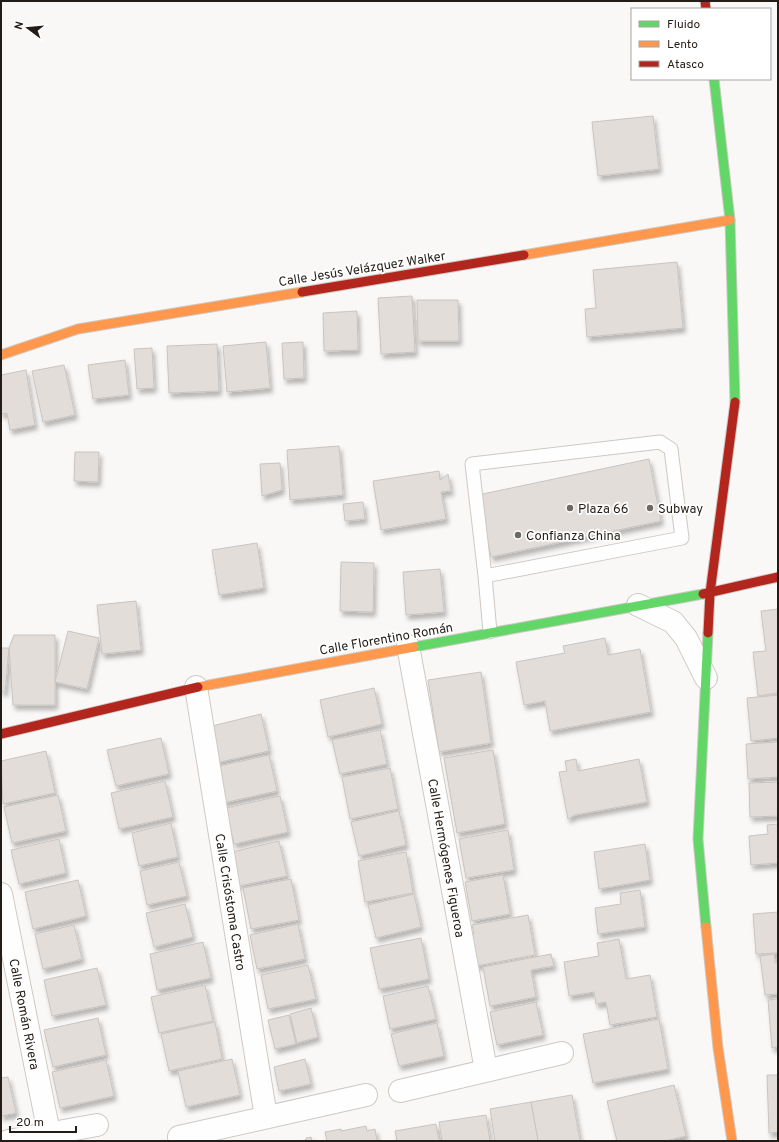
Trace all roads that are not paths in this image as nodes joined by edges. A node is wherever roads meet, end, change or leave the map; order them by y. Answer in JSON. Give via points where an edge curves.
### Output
{"nodes":[{"id":1,"x":714,"y":80,"type":"edge"},
{"id":2,"x":730,"y":220,"type":"junction"},
{"id":3,"x":1,"y":355,"type":"edge"},
{"id":4,"x":485,"y":576,"type":"junction"},
{"id":5,"x":778,"y":577,"type":"edge"},
{"id":6,"x":710,"y":593,"type":"junction"},
{"id":7,"x":638,"y":605,"type":"junction"},
{"id":8,"x":490,"y":632,"type":"junction"},
{"id":9,"x":408,"y":646,"type":"junction"},
{"id":10,"x":706,"y":678,"type":"junction"},
{"id":11,"x":196,"y":687,"type":"junction"},
{"id":12,"x":1,"y":734,"type":"edge"},
{"id":13,"x":1,"y":894,"type":"edge"},
{"id":14,"x":562,"y":1053,"type":"dead end"},
{"id":15,"x":486,"y":1070,"type":"junction"},
{"id":16,"x":400,"y":1091,"type":"dead end"},
{"id":17,"x":366,"y":1095,"type":"dead end"},
{"id":18,"x":266,"y":1116,"type":"junction"},
{"id":19,"x":97,"y":1125,"type":"dead end"},
{"id":20,"x":49,"y":1133,"type":"junction"},
{"id":21,"x":179,"y":1137,"type":"dead end"},
{"id":22,"x":8,"y":1141,"type":"edge"},
{"id":23,"x":732,"y":1141,"type":"edge"}],
"edges":[{"from":1,"to":2,"type":"street"},
{"from":2,"to":3,"type":"street","name":"Calle Jesús Velázquez Walker","via":[[78,329]]},
{"from":2,"to":6,"type":"street","via":[[736,396]]},
{"from":4,"to":4,"type":"lane","via":[[682,538],[671,449],[660,442],[472,464]]},
{"from":4,"to":8,"type":"lane"},
{"from":5,"to":6,"type":"street","name":"Calle Florentino Román"},
{"from":6,"to":7,"type":"street","name":"Calle Florentino Román"},
{"from":6,"to":10,"type":"street"},
{"from":7,"to":8,"type":"street","name":"Calle Florentino Román"},
{"from":7,"to":10,"type":"street","via":[[673,622],[686,638]]},
{"from":8,"to":9,"type":"street","name":"Calle Florentino Román"},
{"from":9,"to":11,"type":"street","name":"Calle Florentino Román"},
{"from":9,"to":15,"type":"street","name":"Calle Hermógenes Figueroa"},
{"from":10,"to":23,"type":"street","via":[[698,839],[718,1048]]},
{"from":11,"to":12,"type":"street","name":"Calle Florentino Román"},
{"from":11,"to":18,"type":"street","name":"Calle Crisóstoma Castro"},
{"from":13,"to":20,"type":"street","name":"Calle Román Rivera"},
{"from":14,"to":15,"type":"street"},
{"from":15,"to":16,"type":"street"},
{"from":17,"to":18,"type":"street"},
{"from":18,"to":21,"type":"street"},
{"from":19,"to":20,"type":"street"},
{"from":20,"to":22,"type":"street"}]}
